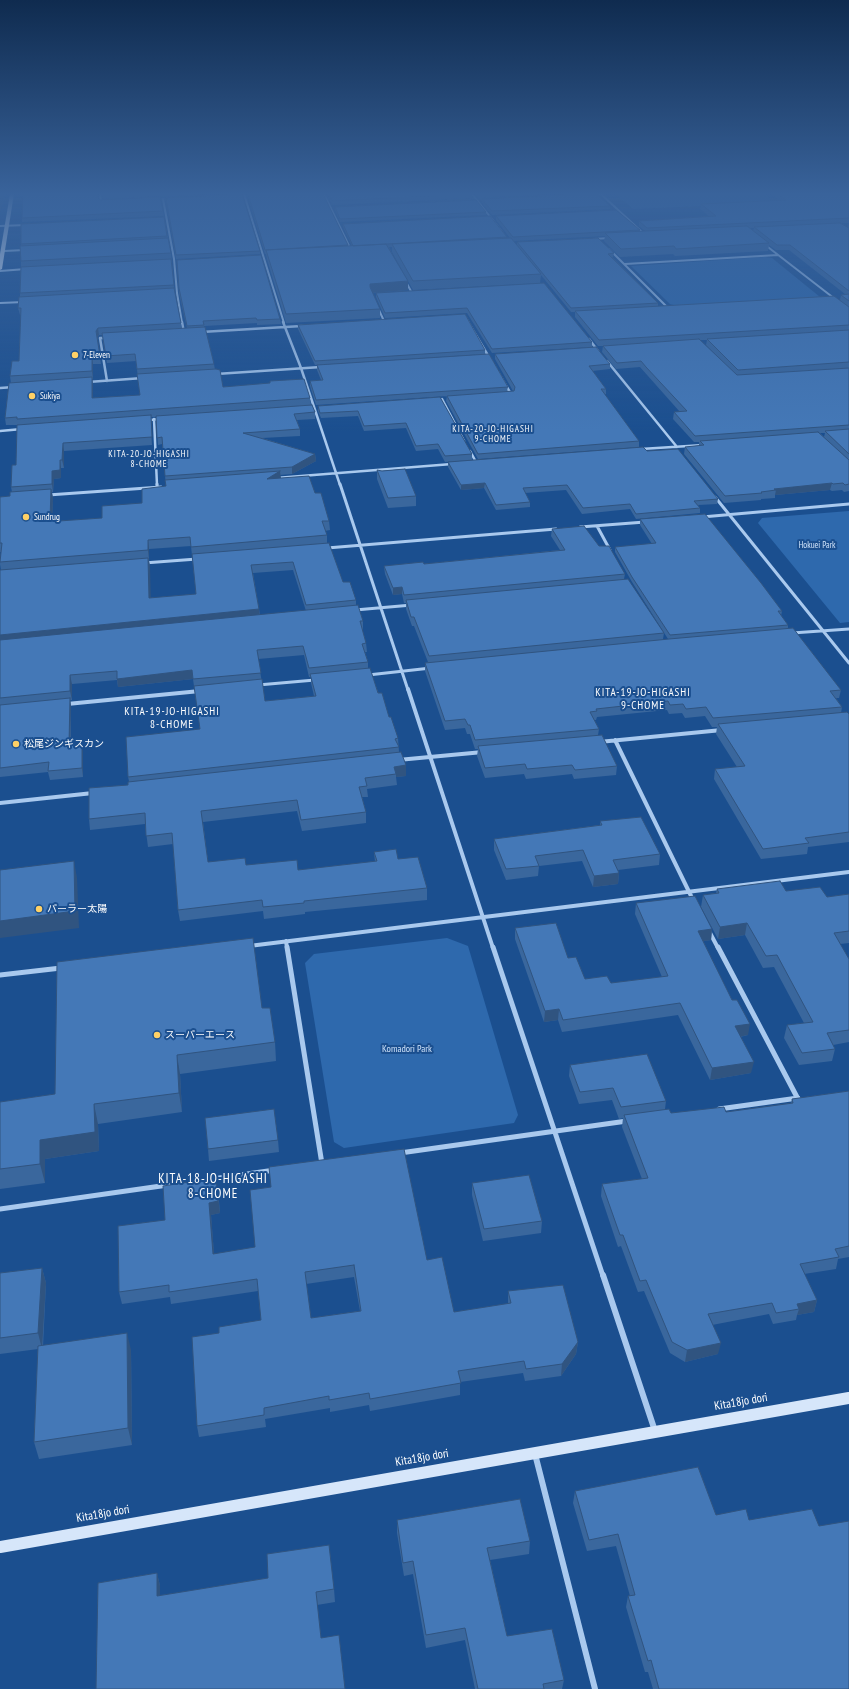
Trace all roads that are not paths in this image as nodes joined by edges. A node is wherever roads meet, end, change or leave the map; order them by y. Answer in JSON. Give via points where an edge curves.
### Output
{"nodes":[{"id":1,"x":175,"y":273,"type":"edge"},
{"id":2,"x":267,"y":273,"type":"edge"},
{"id":3,"x":634,"y":273,"type":"edge"},
{"id":4,"x":801,"y":273,"type":"edge"},
{"id":5,"x":404,"y":279,"type":"edge"},
{"id":6,"x":177,"y":292,"type":"junction"},
{"id":7,"x":420,"y":292,"type":"edge"},
{"id":8,"x":169,"y":293,"type":"edge"},
{"id":9,"x":405,"y":293,"type":"edge"},
{"id":10,"x":412,"y":293,"type":"junction"},
{"id":11,"x":830,"y":299,"type":"edge"},
{"id":12,"x":834,"y":299,"type":"junction"},
{"id":13,"x":375,"y":301,"type":"edge"},
{"id":14,"x":30,"y":302,"type":"edge"},
{"id":15,"x":0,"y":303,"type":"edge"},
{"id":16,"x":839,"y":303,"type":"edge"},
{"id":17,"x":669,"y":309,"type":"junction"},
{"id":18,"x":676,"y":309,"type":"edge"},
{"id":19,"x":661,"y":310,"type":"edge"},
{"id":20,"x":458,"y":316,"type":"edge"},
{"id":21,"x":392,"y":320,"type":"edge"},
{"id":22,"x":377,"y":321,"type":"edge"},
{"id":23,"x":384,"y":321,"type":"junction"},
{"id":24,"x":303,"y":326,"type":"edge"},
{"id":25,"x":285,"y":327,"type":"junction"},
{"id":26,"x":200,"y":332,"type":"edge"},
{"id":27,"x":177,"y":334,"type":"edge"},
{"id":28,"x":108,"y":338,"type":"edge"},
{"id":29,"x":588,"y":338,"type":"edge"},
{"id":30,"x":597,"y":349,"type":"junction"},
{"id":31,"x":603,"y":349,"type":"edge"},
{"id":32,"x":589,"y":350,"type":"edge"},
{"id":33,"x":599,"y":352,"type":"edge"},
{"id":34,"x":484,"y":356,"type":"edge"},
{"id":35,"x":490,"y":356,"type":"junction"},
{"id":36,"x":604,"y":358,"type":"edge"},
{"id":37,"x":326,"y":367,"type":"edge"},
{"id":38,"x":301,"y":368,"type":"junction"},
{"id":39,"x":211,"y":374,"type":"edge"},
{"id":40,"x":147,"y":378,"type":"edge"},
{"id":41,"x":108,"y":381,"type":"junction"},
{"id":42,"x":84,"y":382,"type":"edge"},
{"id":43,"x":21,"y":386,"type":"edge"},
{"id":44,"x":0,"y":388,"type":"edge"},
{"id":45,"x":504,"y":395,"type":"edge"},
{"id":46,"x":450,"y":398,"type":"edge"},
{"id":47,"x":442,"y":399,"type":"junction"},
{"id":48,"x":434,"y":400,"type":"edge"},
{"id":49,"x":317,"y":408,"type":"junction"},
{"id":50,"x":308,"y":409,"type":"edge"},
{"id":51,"x":154,"y":419,"type":"junction"},
{"id":52,"x":161,"y":419,"type":"edge"},
{"id":53,"x":138,"y":420,"type":"edge"},
{"id":54,"x":23,"y":429,"type":"edge"},
{"id":55,"x":0,"y":431,"type":"edge"},
{"id":56,"x":709,"y":444,"type":"edge"},
{"id":57,"x":676,"y":447,"type":"junction"},
{"id":58,"x":638,"y":450,"type":"edge"},
{"id":59,"x":679,"y":451,"type":"edge"},
{"id":60,"x":476,"y":462,"type":"junction"},
{"id":61,"x":483,"y":462,"type":"edge"},
{"id":62,"x":460,"y":463,"type":"edge"},
{"id":63,"x":468,"y":463,"type":"edge"},
{"id":64,"x":335,"y":473,"type":"junction"},
{"id":65,"x":275,"y":478,"type":"edge"},
{"id":66,"x":165,"y":486,"type":"edge"},
{"id":67,"x":157,"y":487,"type":"junction"},
{"id":68,"x":711,"y":491,"type":"edge"},
{"id":69,"x":47,"y":495,"type":"edge"},
{"id":70,"x":849,"y":504,"type":"edge"},
{"id":71,"x":730,"y":514,"type":"junction"},
{"id":72,"x":696,"y":517,"type":"edge"},
{"id":73,"x":650,"y":521,"type":"edge"},
{"id":74,"x":596,"y":526,"type":"junction"},
{"id":75,"x":573,"y":528,"type":"edge"},
{"id":76,"x":557,"y":529,"type":"edge"},
{"id":77,"x":360,"y":545,"type":"junction"},
{"id":78,"x":322,"y":548,"type":"edge"},
{"id":79,"x":611,"y":552,"type":"edge"},
{"id":80,"x":204,"y":558,"type":"edge"},
{"id":81,"x":141,"y":564,"type":"edge"},
{"id":82,"x":419,"y":604,"type":"edge"},
{"id":83,"x":380,"y":608,"type":"junction"},
{"id":84,"x":351,"y":611,"type":"edge"},
{"id":85,"x":849,"y":629,"type":"edge"},
{"id":86,"x":823,"y":630,"type":"junction"},
{"id":87,"x":788,"y":633,"type":"edge"},
{"id":88,"x":849,"y":663,"type":"edge"},
{"id":89,"x":434,"y":668,"type":"edge"},
{"id":90,"x":402,"y":671,"type":"junction"},
{"id":91,"x":362,"y":675,"type":"edge"},
{"id":92,"x":323,"y":679,"type":"edge"},
{"id":93,"x":252,"y":686,"type":"edge"},
{"id":94,"x":205,"y":690,"type":"edge"},
{"id":95,"x":63,"y":704,"type":"edge"},
{"id":96,"x":724,"y":730,"type":"edge"},
{"id":97,"x":616,"y":740,"type":"junction"},
{"id":98,"x":592,"y":742,"type":"edge"},
{"id":99,"x":491,"y":751,"type":"edge"},
{"id":100,"x":429,"y":757,"type":"junction"},
{"id":101,"x":389,"y":761,"type":"edge"},
{"id":102,"x":95,"y":792,"type":"edge"},
{"id":103,"x":0,"y":803,"type":"edge"},
{"id":104,"x":849,"y":872,"type":"edge"},
{"id":105,"x":689,"y":892,"type":"junction"},
{"id":106,"x":696,"y":906,"type":"edge"},
{"id":107,"x":483,"y":918,"type":"junction"},
{"id":108,"x":707,"y":927,"type":"edge"},
{"id":109,"x":286,"y":941,"type":"junction"},
{"id":110,"x":240,"y":947,"type":"edge"},
{"id":111,"x":70,"y":967,"type":"edge"},
{"id":112,"x":0,"y":975,"type":"edge"},
{"id":113,"x":805,"y":1097,"type":"edge"},
{"id":114,"x":798,"y":1098,"type":"junction"},
{"id":115,"x":711,"y":1110,"type":"edge"},
{"id":116,"x":632,"y":1121,"type":"edge"},
{"id":117,"x":553,"y":1131,"type":"junction"},
{"id":118,"x":391,"y":1154,"type":"edge"},
{"id":119,"x":329,"y":1163,"type":"edge"},
{"id":120,"x":322,"y":1164,"type":"junction"},
{"id":121,"x":314,"y":1165,"type":"edge"},
{"id":122,"x":282,"y":1169,"type":"edge"},
{"id":123,"x":204,"y":1180,"type":"edge"},
{"id":124,"x":172,"y":1185,"type":"edge"},
{"id":125,"x":0,"y":1209,"type":"edge"},
{"id":126,"x":849,"y":1398,"type":"edge"},
{"id":127,"x":655,"y":1432,"type":"junction"},
{"id":128,"x":535,"y":1452,"type":"junction"},
{"id":129,"x":0,"y":1547,"type":"edge"},
{"id":130,"x":595,"y":1689,"type":"edge"}],
"edges":[{"from":1,"to":6,"type":"street"},
{"from":2,"to":25,"type":"street"},
{"from":3,"to":17,"type":"street"},
{"from":4,"to":12,"type":"street"},
{"from":5,"to":10,"type":"street"},
{"from":6,"to":8,"type":"street"},
{"from":6,"to":27,"type":"street","via":[[184,333]]},
{"from":7,"to":10,"type":"street"},
{"from":9,"to":10,"type":"street"},
{"from":11,"to":12,"type":"street"},
{"from":12,"to":16,"type":"street"},
{"from":13,"to":23,"type":"street"},
{"from":14,"to":15,"type":"street"},
{"from":17,"to":18,"type":"street"},
{"from":17,"to":19,"type":"street"},
{"from":20,"to":35,"type":"street","via":[[466,316]]},
{"from":21,"to":23,"type":"street"},
{"from":22,"to":23,"type":"street"},
{"from":24,"to":25,"type":"street"},
{"from":25,"to":26,"type":"street"},
{"from":25,"to":38,"type":"street"},
{"from":28,"to":41,"type":"street","via":[[100,338]]},
{"from":29,"to":30,"type":"street"},
{"from":30,"to":31,"type":"street"},
{"from":30,"to":32,"type":"street"},
{"from":30,"to":33,"type":"street"},
{"from":34,"to":35,"type":"street"},
{"from":35,"to":45,"type":"street","via":[[512,394]]},
{"from":36,"to":57,"type":"street"},
{"from":37,"to":38,"type":"street"},
{"from":38,"to":39,"type":"street"},
{"from":38,"to":49,"type":"street"},
{"from":40,"to":41,"type":"street"},
{"from":41,"to":42,"type":"street"},
{"from":43,"to":44,"type":"street"},
{"from":46,"to":47,"type":"street"},
{"from":47,"to":48,"type":"street"},
{"from":47,"to":60,"type":"street"},
{"from":49,"to":50,"type":"street"},
{"from":49,"to":64,"type":"street"},
{"from":51,"to":52,"type":"street"},
{"from":51,"to":53,"type":"street"},
{"from":51,"to":67,"type":"street"},
{"from":54,"to":55,"type":"street"},
{"from":56,"to":57,"type":"street"},
{"from":57,"to":58,"type":"street"},
{"from":57,"to":59,"type":"street"},
{"from":60,"to":61,"type":"street"},
{"from":60,"to":63,"type":"street"},
{"from":62,"to":64,"type":"street"},
{"from":64,"to":65,"type":"street"},
{"from":64,"to":77,"type":"street"},
{"from":66,"to":67,"type":"street"},
{"from":67,"to":69,"type":"street"},
{"from":68,"to":71,"type":"street"},
{"from":70,"to":71,"type":"street"},
{"from":71,"to":72,"type":"street"},
{"from":71,"to":86,"type":"street"},
{"from":73,"to":74,"type":"street"},
{"from":74,"to":75,"type":"street"},
{"from":74,"to":79,"type":"street"},
{"from":76,"to":77,"type":"street"},
{"from":77,"to":78,"type":"street"},
{"from":77,"to":83,"type":"street"},
{"from":80,"to":81,"type":"street"},
{"from":82,"to":83,"type":"street"},
{"from":83,"to":84,"type":"street"},
{"from":83,"to":90,"type":"street"},
{"from":85,"to":86,"type":"street"},
{"from":86,"to":87,"type":"street"},
{"from":86,"to":88,"type":"street"},
{"from":89,"to":90,"type":"street"},
{"from":90,"to":91,"type":"street"},
{"from":90,"to":100,"type":"street"},
{"from":92,"to":93,"type":"street"},
{"from":94,"to":95,"type":"street"},
{"from":96,"to":97,"type":"street"},
{"from":97,"to":98,"type":"street"},
{"from":97,"to":105,"type":"street"},
{"from":99,"to":100,"type":"street"},
{"from":100,"to":101,"type":"street"},
{"from":100,"to":107,"type":"street"},
{"from":102,"to":103,"type":"street"},
{"from":104,"to":105,"type":"street"},
{"from":105,"to":106,"type":"street"},
{"from":105,"to":107,"type":"street"},
{"from":107,"to":109,"type":"street"},
{"from":107,"to":117,"type":"street"},
{"from":108,"to":114,"type":"street"},
{"from":109,"to":110,"type":"street"},
{"from":109,"to":120,"type":"street"},
{"from":111,"to":112,"type":"street"},
{"from":113,"to":114,"type":"street"},
{"from":114,"to":115,"type":"street"},
{"from":116,"to":117,"type":"street"},
{"from":117,"to":118,"type":"street"},
{"from":117,"to":127,"type":"street"},
{"from":119,"to":120,"type":"street"},
{"from":120,"to":121,"type":"street"},
{"from":122,"to":123,"type":"street"},
{"from":124,"to":125,"type":"street"},
{"from":126,"to":127,"type":"street","name":"Kita18jo dori"},
{"from":127,"to":128,"type":"street","name":"Kita18jo dori"},
{"from":128,"to":129,"type":"street","name":"Kita18jo dori"},
{"from":128,"to":130,"type":"street"}]}
